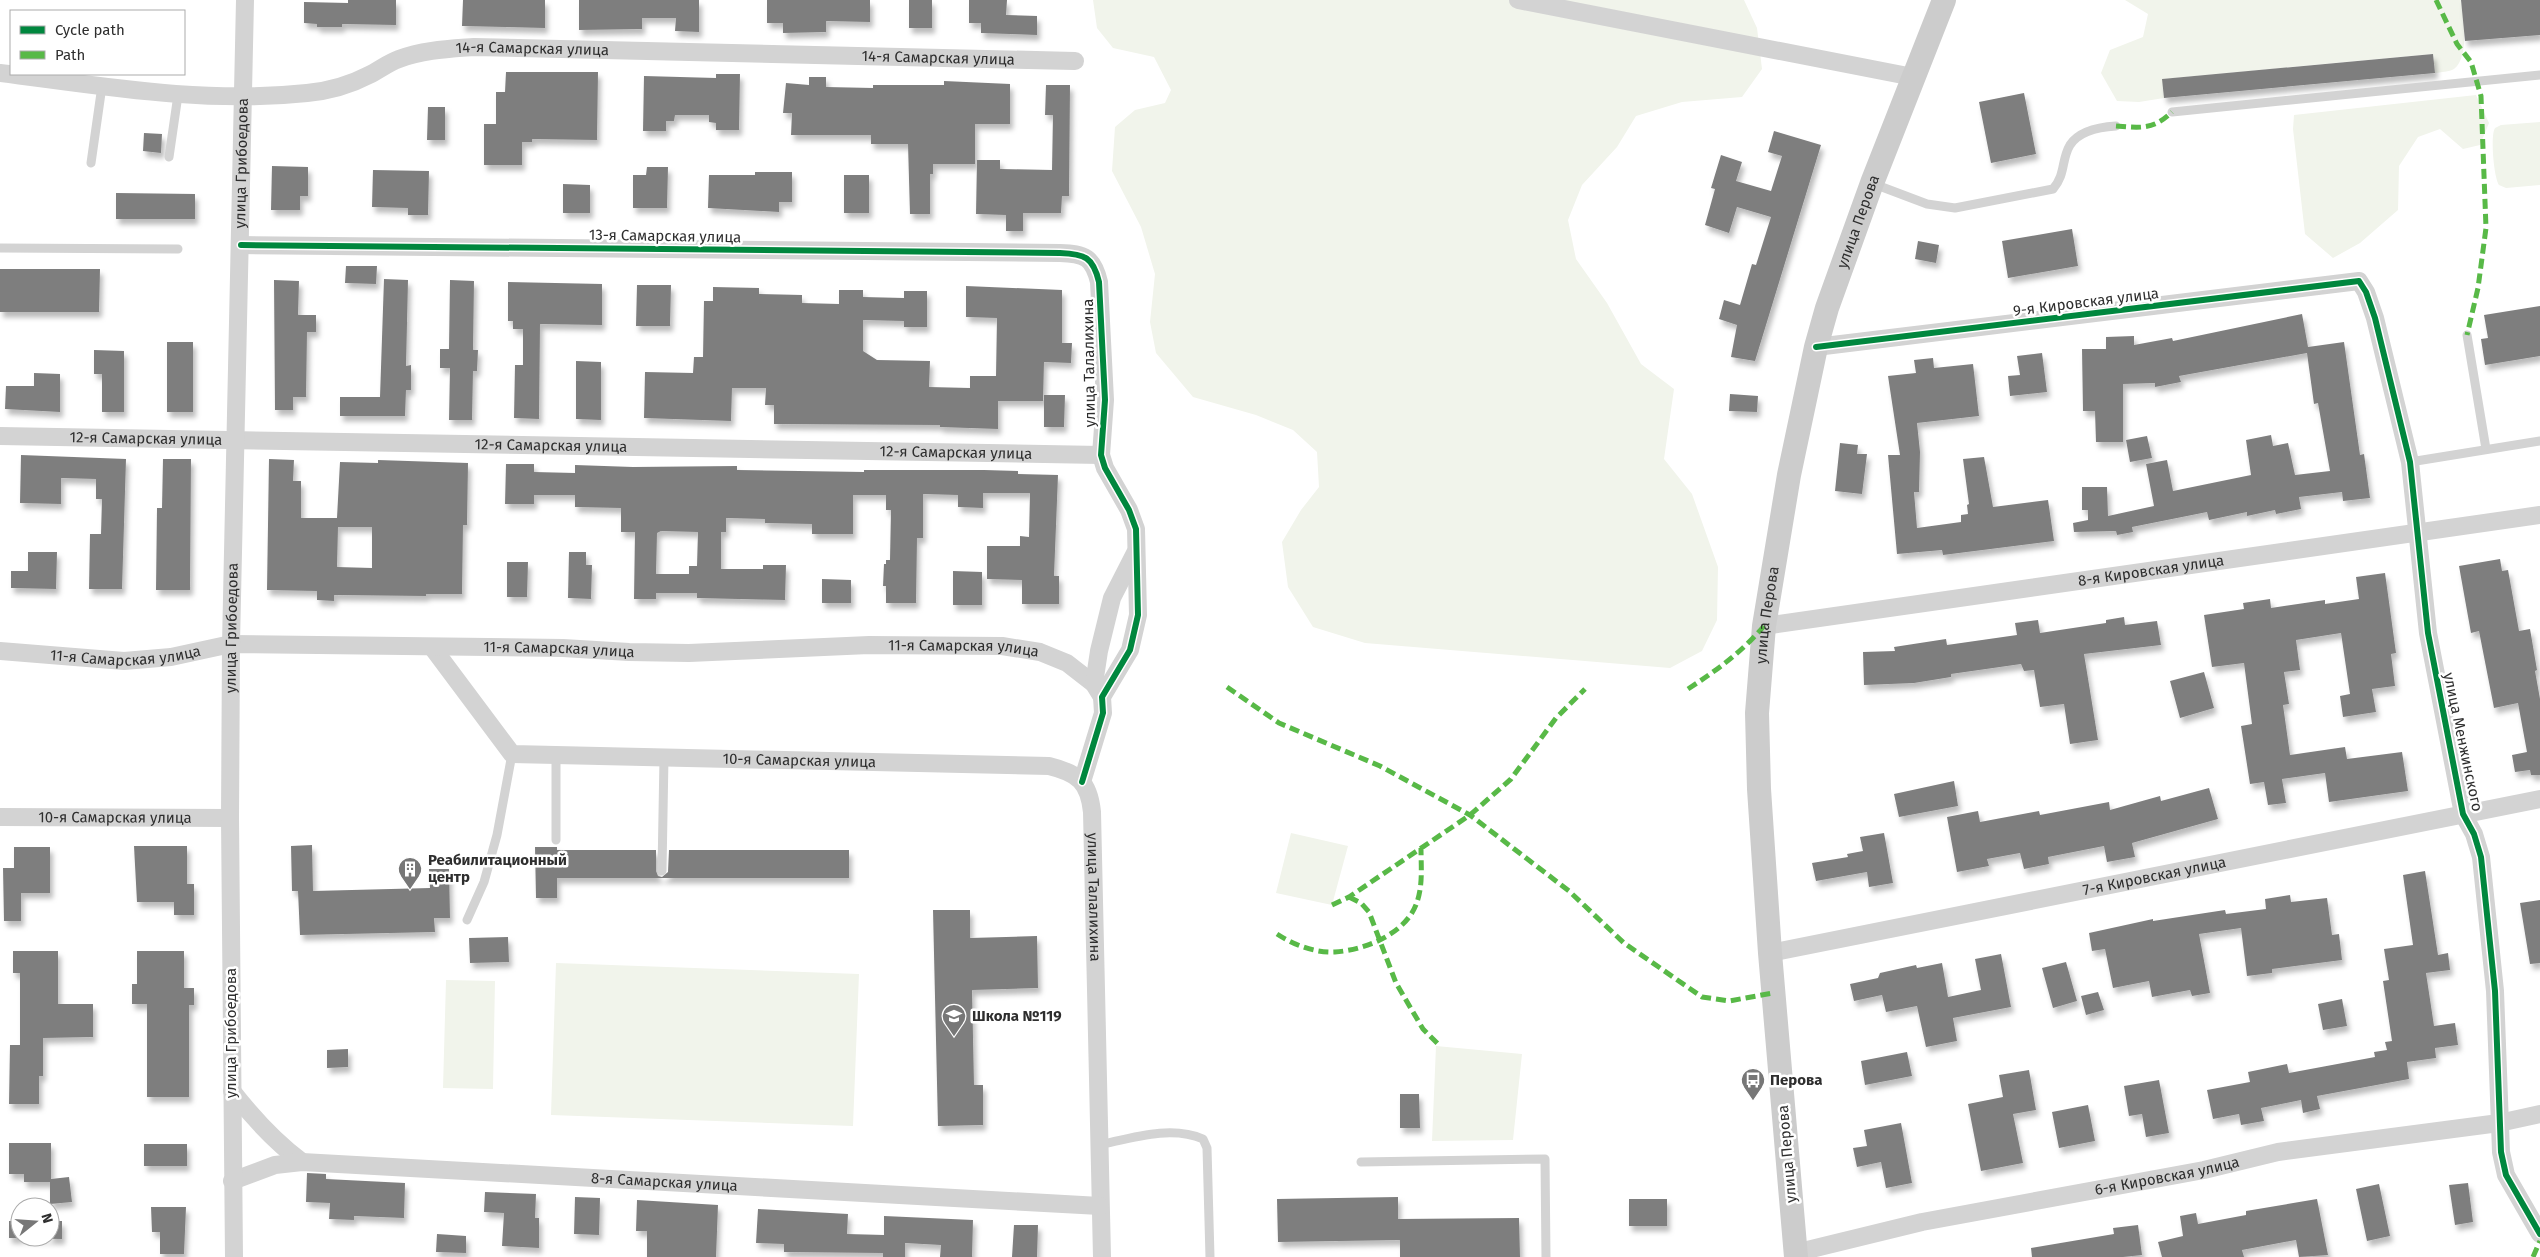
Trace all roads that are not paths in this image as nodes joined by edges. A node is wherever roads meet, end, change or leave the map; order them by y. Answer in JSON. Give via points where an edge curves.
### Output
{"nodes":[{"id":1,"x":245,"y":0,"type":"edge"},
{"id":2,"x":1518,"y":0,"type":"edge"},
{"id":3,"x":1944,"y":0,"type":"edge"},
{"id":4,"x":1075,"y":61,"type":"dead end"},
{"id":5,"x":16,"y":75,"type":"edge"},
{"id":6,"x":2540,"y":75,"type":"edge"},
{"id":7,"x":1913,"y":77,"type":"junction"},
{"id":8,"x":102,"y":86,"type":"junction"},
{"id":9,"x":178,"y":96,"type":"junction"},
{"id":10,"x":244,"y":97,"type":"junction"},
{"id":11,"x":2172,"y":112,"type":"dead end"},
{"id":12,"x":2116,"y":126,"type":"dead end"},
{"id":13,"x":168,"y":158,"type":"dead end"},
{"id":14,"x":92,"y":162,"type":"dead end"},
{"id":15,"x":1872,"y":183,"type":"junction"},
{"id":16,"x":241,"y":245,"type":"junction"},
{"id":17,"x":0,"y":248,"type":"edge"},
{"id":18,"x":178,"y":249,"type":"dead end"},
{"id":19,"x":1088,"y":258,"type":"joint"},
{"id":20,"x":2359,"y":282,"type":"joint"},
{"id":21,"x":2467,"y":335,"type":"dead end"},
{"id":22,"x":1816,"y":347,"type":"junction"},
{"id":23,"x":0,"y":436,"type":"edge"},
{"id":24,"x":234,"y":439,"type":"junction"},
{"id":25,"x":2540,"y":440,"type":"edge"},
{"id":26,"x":2486,"y":449,"type":"junction"},
{"id":27,"x":1101,"y":455,"type":"junction"},
{"id":28,"x":2410,"y":462,"type":"junction"},
{"id":29,"x":2540,"y":515,"type":"edge"},
{"id":30,"x":2418,"y":532,"type":"junction"},
{"id":31,"x":1137,"y":550,"type":"junction"},
{"id":32,"x":1764,"y":626,"type":"junction"},
{"id":33,"x":231,"y":644,"type":"junction"},
{"id":34,"x":432,"y":647,"type":"junction"},
{"id":35,"x":0,"y":651,"type":"edge"},
{"id":36,"x":1098,"y":691,"type":"junction"},
{"id":37,"x":512,"y":754,"type":"junction"},
{"id":38,"x":556,"y":755,"type":"junction"},
{"id":39,"x":664,"y":757,"type":"junction"},
{"id":40,"x":1082,"y":782,"type":"junction"},
{"id":41,"x":2540,"y":799,"type":"edge"},
{"id":42,"x":2463,"y":814,"type":"junction"},
{"id":43,"x":0,"y":817,"type":"edge"},
{"id":44,"x":230,"y":818,"type":"junction"},
{"id":45,"x":556,"y":840,"type":"dead end"},
{"id":46,"x":662,"y":871,"type":"dead end"},
{"id":47,"x":467,"y":920,"type":"dead end"},
{"id":48,"x":1770,"y":952,"type":"junction"},
{"id":49,"x":232,"y":1090,"type":"junction"},
{"id":50,"x":2540,"y":1114,"type":"edge"},
{"id":51,"x":2499,"y":1124,"type":"junction"},
{"id":52,"x":1099,"y":1145,"type":"junction"},
{"id":53,"x":302,"y":1162,"type":"junction"},
{"id":54,"x":1361,"y":1162,"type":"dead end"},
{"id":55,"x":232,"y":1181,"type":"junction"},
{"id":56,"x":1100,"y":1206,"type":"junction"},
{"id":57,"x":2540,"y":1234,"type":"edge"},
{"id":58,"x":1796,"y":1255,"type":"edge"},
{"id":59,"x":234,"y":1257,"type":"edge"},
{"id":60,"x":1102,"y":1257,"type":"edge"},
{"id":61,"x":1210,"y":1257,"type":"edge"},
{"id":62,"x":1546,"y":1257,"type":"edge"}],
"edges":[{"from":1,"to":10,"type":"street","name":"улица Грибоедова"},
{"from":2,"to":7,"type":"street"},
{"from":3,"to":7,"type":"street","name":"улица Перова"},
{"from":4,"to":10,"type":"street","name":"14-я Самарская улица","via":[[474,47],[432,50],[398,59],[335,88]]},
{"from":5,"to":8,"type":"street","name":"14-я Самарская улица"},
{"from":6,"to":11,"type":"lane"},
{"from":7,"to":15,"type":"street","name":"улица Перова"},
{"from":8,"to":9,"type":"street","name":"14-я Самарская улица"},
{"from":8,"to":14,"type":"lane"},
{"from":9,"to":10,"type":"street","name":"14-я Самарская улица"},
{"from":9,"to":13,"type":"lane"},
{"from":10,"to":16,"type":"street","name":"улица Грибоедова"},
{"from":12,"to":15,"type":"lane","via":[[2083,134],[2070,145],[2061,180],[2053,189],[1955,208],[1927,204]]},
{"from":15,"to":22,"type":"street","name":"улица Перова","via":[[1826,308]]},
{"from":16,"to":19,"type":"street","name":"13-я Самарская улица","via":[[1060,253]]},
{"from":16,"to":24,"type":"street","name":"улица Грибоедова"},
{"from":17,"to":18,"type":"lane"},
{"from":19,"to":27,"type":"street","name":"улица Талалихина","via":[[1100,282],[1105,400]]},
{"from":20,"to":22,"type":"street","name":"9-я Кировская улица"},
{"from":20,"to":28,"type":"street","name":"улица Менжинского","via":[[2376,318]]},
{"from":21,"to":26,"type":"lane"},
{"from":22,"to":32,"type":"street","name":"улица Перова","via":[[1789,475]]},
{"from":23,"to":24,"type":"street","name":"12-я Самарская улица"},
{"from":24,"to":27,"type":"street","name":"12-я Самарская улица"},
{"from":24,"to":33,"type":"street","name":"улица Грибоедова"},
{"from":25,"to":26,"type":"lane"},
{"from":26,"to":28,"type":"lane"},
{"from":27,"to":31,"type":"street","name":"улица Талалихина","via":[[1129,510],[1136,529]]},
{"from":28,"to":30,"type":"street","name":"улица Менжинского"},
{"from":29,"to":30,"type":"street","name":"8-я Кировская улица"},
{"from":30,"to":32,"type":"street","name":"8-я Кировская улица"},
{"from":30,"to":42,"type":"street","name":"улица Менжинского","via":[[2428,633]]},
{"from":31,"to":36,"type":"street","name":"улица Талалихина","via":[[1112,598],[1099,651]]},
{"from":31,"to":36,"type":"street","name":"улица Талалихина","via":[[1138,615],[1130,650]]},
{"from":32,"to":48,"type":"street","name":"улица Перова","via":[[1757,713]]},
{"from":33,"to":34,"type":"street","name":"11-я Самарская улица"},
{"from":33,"to":35,"type":"street","name":"11-я Самарская улица","via":[[171,657],[124,661]]},
{"from":33,"to":44,"type":"street","name":"улица Грибоедова"},
{"from":34,"to":36,"type":"street","name":"11-я Самарская улица","via":[[689,653],[869,645],[1002,646],[1040,652],[1067,663]]},
{"from":34,"to":37,"type":"street"},
{"from":36,"to":40,"type":"street","name":"улица Талалихина","via":[[1102,712]]},
{"from":37,"to":38,"type":"street","name":"10-я Самарская улица"},
{"from":37,"to":47,"type":"lane","via":[[497,835],[484,882]]},
{"from":38,"to":39,"type":"street","name":"10-я Самарская улица"},
{"from":38,"to":45,"type":"lane"},
{"from":39,"to":40,"type":"street","name":"10-я Самарская улица","via":[[1049,766],[1069,771]]},
{"from":39,"to":46,"type":"lane"},
{"from":40,"to":52,"type":"street","name":"улица Талалихина","via":[[1090,796],[1092,812]]},
{"from":41,"to":42,"type":"street","name":"7-я Кировская улица"},
{"from":42,"to":48,"type":"street","name":"7-я Кировская улица"},
{"from":42,"to":51,"type":"street","name":"улица Менжинского","via":[[2481,857],[2495,991]]},
{"from":43,"to":44,"type":"street","name":"10-я Самарская улица"},
{"from":44,"to":49,"type":"street","name":"улица Грибоедова"},
{"from":48,"to":58,"type":"street","name":"улица Перова"},
{"from":49,"to":53,"type":"street","via":[[275,1141]]},
{"from":49,"to":55,"type":"street","name":"улица Грибоедова"},
{"from":50,"to":51,"type":"street","name":"6-я Кировская улица"},
{"from":51,"to":57,"type":"street","name":"улица Менжинского","via":[[2506,1175]]},
{"from":51,"to":58,"type":"street","name":"6-я Кировская улица","via":[[2278,1152],[2204,1170],[1922,1222]]},
{"from":52,"to":56,"type":"street","name":"улица Талалихина"},
{"from":52,"to":61,"type":"lane","via":[[1145,1135],[1190,1133],[1203,1139],[1207,1148]]},
{"from":53,"to":55,"type":"street","name":"8-я Самарская улица","via":[[275,1165]]},
{"from":53,"to":56,"type":"street","name":"8-я Самарская улица"},
{"from":54,"to":62,"type":"lane","via":[[1544,1159]]},
{"from":55,"to":59,"type":"street","name":"улица Грибоедова"},
{"from":56,"to":60,"type":"street","name":"улица Талалихина"}]}
